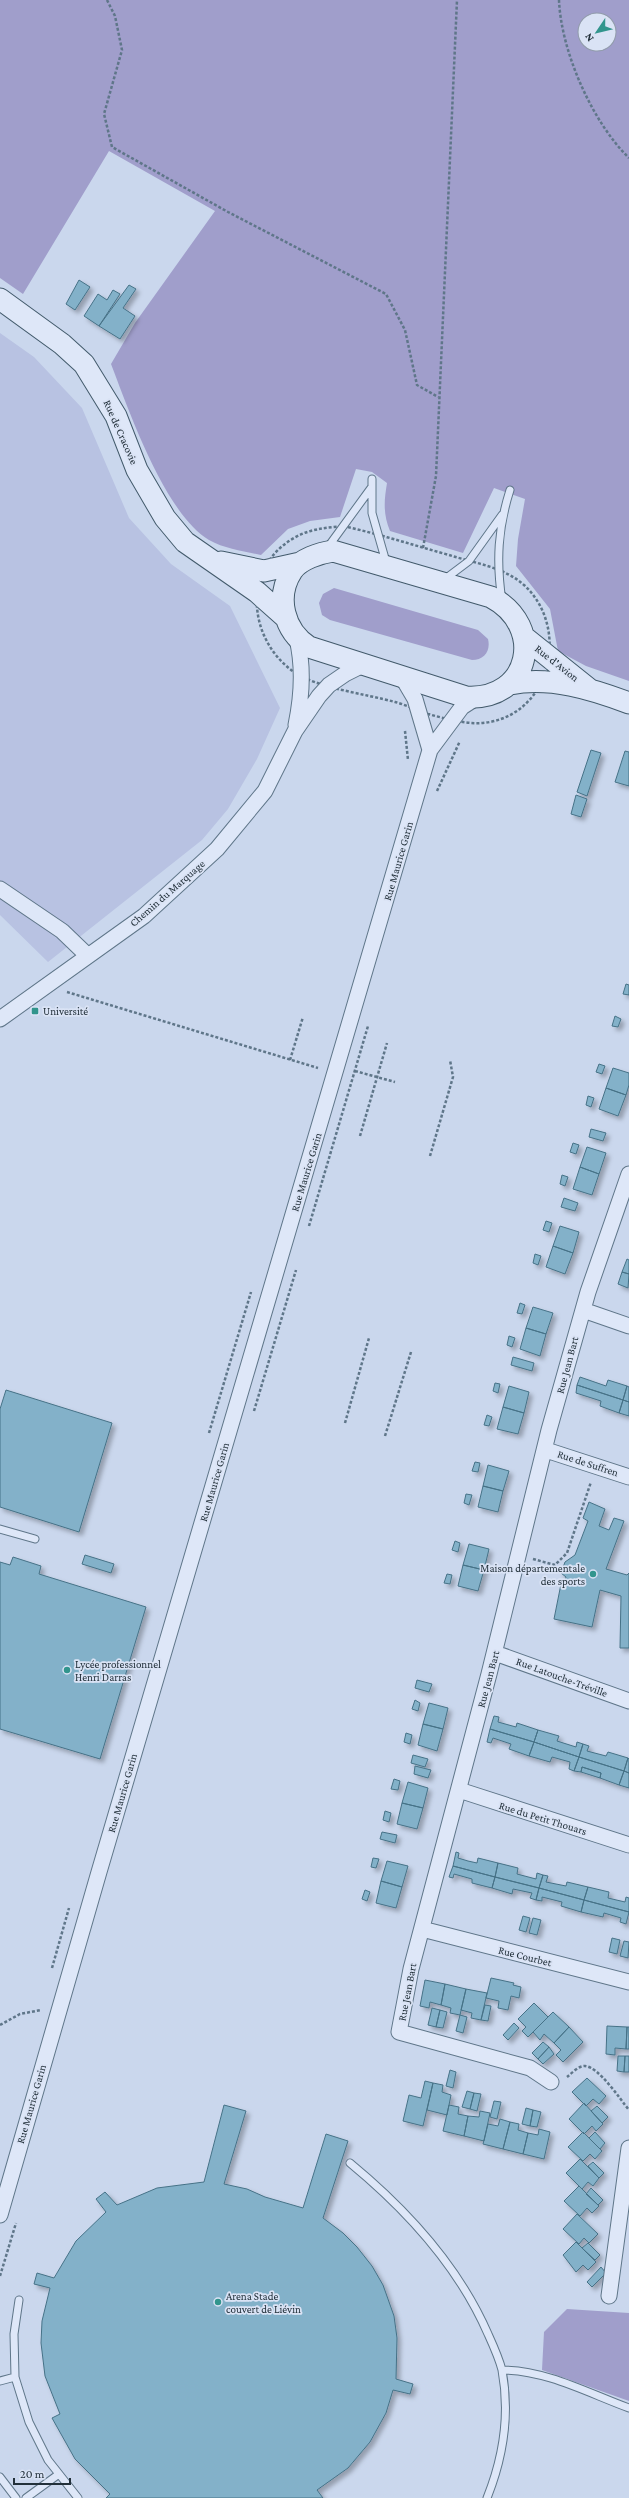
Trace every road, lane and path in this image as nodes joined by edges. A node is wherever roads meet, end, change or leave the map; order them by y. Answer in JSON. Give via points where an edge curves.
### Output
{"nodes":[{"id":1,"x":107,"y":0,"type":"edge"},
{"id":2,"x":457,"y":0,"type":"edge"},
{"id":3,"x":559,"y":0,"type":"edge"},
{"id":4,"x":629,"y":158,"type":"edge"},
{"id":5,"x":0,"y":299,"type":"edge"},
{"id":6,"x":438,"y":397,"type":"junction"},
{"id":7,"x":372,"y":479,"type":"dead end"},
{"id":8,"x":371,"y":488,"type":"junction"},
{"id":9,"x":510,"y":490,"type":"dead end"},
{"id":10,"x":502,"y":515,"type":"junction"},
{"id":11,"x":343,"y":526,"type":"junction"},
{"id":12,"x":376,"y":533,"type":"junction"},
{"id":13,"x":322,"y":553,"type":"junction"},
{"id":14,"x":212,"y":560,"type":"junction"},
{"id":15,"x":300,"y":563,"type":"junction"},
{"id":16,"x":388,"y":568,"type":"junction"},
{"id":17,"x":264,"y":571,"type":"junction"},
{"id":18,"x":440,"y":582,"type":"junction"},
{"id":19,"x":257,"y":592,"type":"junction"},
{"id":20,"x":503,"y":603,"type":"junction"},
{"id":21,"x":285,"y":617,"type":"junction"},
{"id":22,"x":524,"y":636,"type":"junction"},
{"id":23,"x":296,"y":639,"type":"junction"},
{"id":24,"x":363,"y":664,"type":"junction"},
{"id":25,"x":301,"y":677,"type":"junction"},
{"id":26,"x":402,"y":677,"type":"junction"},
{"id":27,"x":510,"y":684,"type":"junction"},
{"id":28,"x":329,"y":685,"type":"junction"},
{"id":29,"x":589,"y":689,"type":"junction"},
{"id":30,"x":476,"y":698,"type":"junction"},
{"id":31,"x":629,"y":703,"type":"edge"},
{"id":32,"x":419,"y":711,"type":"junction"},
{"id":33,"x":452,"y":720,"type":"junction"},
{"id":34,"x":295,"y":731,"type":"junction"},
{"id":35,"x":430,"y":750,"type":"junction"},
{"id":36,"x":0,"y":889,"type":"edge"},
{"id":37,"x":88,"y":956,"type":"junction"},
{"id":38,"x":52,"y":981,"type":"junction"},
{"id":39,"x":303,"y":1017,"type":"dead end"},
{"id":40,"x":0,"y":1019,"type":"edge"},
{"id":41,"x":387,"y":1043,"type":"dead end"},
{"id":42,"x":290,"y":1060,"type":"junction"},
{"id":43,"x":450,"y":1060,"type":"dead end"},
{"id":44,"x":355,"y":1071,"type":"dead end"},
{"id":45,"x":335,"y":1074,"type":"junction"},
{"id":46,"x":377,"y":1077,"type":"junction"},
{"id":47,"x":395,"y":1082,"type":"dead end"},
{"id":48,"x":360,"y":1136,"type":"dead end"},
{"id":49,"x":430,"y":1156,"type":"dead end"},
{"id":50,"x":629,"y":1174,"type":"edge"},
{"id":51,"x":583,"y":1310,"type":"junction"},
{"id":52,"x":629,"y":1326,"type":"edge"},
{"id":53,"x":369,"y":1338,"type":"dead end"},
{"id":54,"x":411,"y":1352,"type":"dead end"},
{"id":55,"x":345,"y":1423,"type":"dead end"},
{"id":56,"x":385,"y":1436,"type":"dead end"},
{"id":57,"x":546,"y":1450,"type":"junction"},
{"id":58,"x":596,"y":1466,"type":"junction"},
{"id":59,"x":629,"y":1477,"type":"edge"},
{"id":60,"x":0,"y":1529,"type":"edge"},
{"id":61,"x":35,"y":1539,"type":"dead end"},
{"id":62,"x":518,"y":1555,"type":"junction"},
{"id":63,"x":495,"y":1653,"type":"junction"},
{"id":64,"x":629,"y":1701,"type":"edge"},
{"id":65,"x":458,"y":1790,"type":"junction"},
{"id":66,"x":629,"y":1845,"type":"edge"},
{"id":67,"x":422,"y":1929,"type":"junction"},
{"id":68,"x":629,"y":1982,"type":"edge"},
{"id":69,"x":41,"y":2010,"type":"dead end"},
{"id":70,"x":0,"y":2025,"type":"edge"},
{"id":71,"x":551,"y":2082,"type":"joint"},
{"id":72,"x":629,"y":2110,"type":"edge"},
{"id":73,"x":629,"y":2148,"type":"edge"},
{"id":74,"x":350,"y":2164,"type":"dead end"},
{"id":75,"x":0,"y":2215,"type":"edge"},
{"id":76,"x":609,"y":2296,"type":"dead end"},
{"id":77,"x":18,"y":2300,"type":"dead end"},
{"id":78,"x":502,"y":2370,"type":"junction"},
{"id":79,"x":15,"y":2377,"type":"junction"},
{"id":80,"x":0,"y":2381,"type":"edge"},
{"id":81,"x":629,"y":2408,"type":"edge"},
{"id":82,"x":59,"y":2474,"type":"junction"},
{"id":83,"x":0,"y":2477,"type":"edge"},
{"id":84,"x":16,"y":2498,"type":"edge"},
{"id":85,"x":26,"y":2498,"type":"edge"},
{"id":86,"x":78,"y":2498,"type":"edge"},
{"id":87,"x":487,"y":2498,"type":"edge"}],
"edges":[{"from":1,"to":6,"type":"path","via":[[115,16],[122,50],[104,114],[112,147],[228,212],[386,294],[405,330],[417,385]]},
{"from":2,"to":6,"type":"path"},
{"from":3,"to":4,"type":"path","via":[[559,15],[583,90],[602,122]]},
{"from":5,"to":14,"type":"street","name":"Rue de Cracovie","via":[[62,344],[84,364],[116,416],[137,470],[164,518],[185,542]]},
{"from":6,"to":12,"type":"path","via":[[436,476],[423,548]]},
{"from":7,"to":8,"type":"lane"},
{"from":8,"to":11,"type":"lane"},
{"from":8,"to":12,"type":"lane"},
{"from":9,"to":10,"type":"lane"},
{"from":10,"to":18,"type":"lane","via":[[468,561]]},
{"from":10,"to":20,"type":"lane","via":[[497,569]]},
{"from":11,"to":12,"type":"path"},
{"from":11,"to":13,"type":"lane"},
{"from":11,"to":17,"type":"path","via":[[319,528],[292,539],[281,548]]},
{"from":12,"to":16,"type":"lane"},
{"from":13,"to":15,"type":"street","name":"Rue de Cracovie"},
{"from":13,"to":16,"type":"street","via":[[333,551]]},
{"from":14,"to":17,"type":"street","name":"Rue de Cracovie"},
{"from":14,"to":19,"type":"street","name":"Rue de Cracovie"},
{"from":15,"to":17,"type":"street","name":"Rue de Cracovie"},
{"from":15,"to":21,"type":"street","via":[[292,570],[284,590]]},
{"from":16,"to":18,"type":"street"},
{"from":17,"to":19,"type":"path"},
{"from":18,"to":20,"type":"street"},
{"from":19,"to":21,"type":"street","name":"Rue de Cracovie"},
{"from":19,"to":25,"type":"path","via":[[256,614],[265,642],[283,665]]},
{"from":20,"to":22,"type":"street","via":[[521,627]]},
{"from":21,"to":23,"type":"street"},
{"from":22,"to":27,"type":"street","via":[[524,663]]},
{"from":22,"to":29,"type":"street","name":"Rue d'Avion"},
{"from":23,"to":24,"type":"street","via":[[308,647]]},
{"from":23,"to":25,"type":"street","name":"Chemin du Marquage","via":[[302,658]]},
{"from":24,"to":26,"type":"street"},
{"from":24,"to":28,"type":"street","name":"Chemin du Marquage"},
{"from":25,"to":28,"type":"path"},
{"from":25,"to":34,"type":"street","name":"Chemin du Marquage","via":[[301,702]]},
{"from":26,"to":30,"type":"street"},
{"from":26,"to":32,"type":"street"},
{"from":27,"to":29,"type":"street","name":"Rue d'Avion","via":[[524,681]]},
{"from":27,"to":30,"type":"street"},
{"from":28,"to":32,"type":"path","via":[[396,702]]},
{"from":28,"to":34,"type":"street","name":"Chemin du Marquage"},
{"from":29,"to":31,"type":"street","name":"Rue d'Avion"},
{"from":30,"to":33,"type":"street","name":"Rue Maurice Garin","via":[[462,707]]},
{"from":32,"to":33,"type":"path"},
{"from":32,"to":35,"type":"street"},
{"from":33,"to":35,"type":"street","name":"Rue Maurice Garin"},
{"from":34,"to":37,"type":"street","name":"Chemin du Marquage","via":[[265,791],[217,849],[144,916]]},
{"from":35,"to":45,"type":"street","name":"Rue Maurice Garin"},
{"from":36,"to":37,"type":"street","via":[[62,931]]},
{"from":37,"to":38,"type":"street","name":"Chemin du Marquage"},
{"from":38,"to":40,"type":"street","name":"Chemin du Marquage"},
{"from":38,"to":42,"type":"path","via":[[64,992]]},
{"from":39,"to":42,"type":"path"},
{"from":41,"to":46,"type":"path"},
{"from":42,"to":45,"type":"path"},
{"from":43,"to":49,"type":"path","via":[[454,1077]]},
{"from":44,"to":46,"type":"path"},
{"from":45,"to":75,"type":"street","name":"Rue Maurice Garin"},
{"from":46,"to":47,"type":"path"},
{"from":46,"to":48,"type":"path"},
{"from":50,"to":51,"type":"street","name":"Rue Jean Bart"},
{"from":51,"to":52,"type":"street"},
{"from":51,"to":57,"type":"street","name":"Rue Jean Bart"},
{"from":53,"to":55,"type":"path"},
{"from":54,"to":56,"type":"path"},
{"from":57,"to":58,"type":"street","name":"Rue de Suffren"},
{"from":57,"to":62,"type":"street","name":"Rue Jean Bart"},
{"from":58,"to":59,"type":"street","name":"Rue de Suffren"},
{"from":58,"to":62,"type":"path","via":[[567,1553],[555,1565]]},
{"from":60,"to":61,"type":"lane"},
{"from":62,"to":63,"type":"street","name":"Rue Jean Bart"},
{"from":63,"to":64,"type":"street","name":"Rue Latouche-Tréville"},
{"from":63,"to":65,"type":"street","name":"Rue Jean Bart"},
{"from":65,"to":66,"type":"street","name":"Rue du Petit Thouars"},
{"from":65,"to":67,"type":"street","name":"Rue Jean Bart"},
{"from":67,"to":68,"type":"street","name":"Rue Courbet"},
{"from":67,"to":71,"type":"street","name":"Rue Jean Bart","via":[[411,1969],[399,2032],[530,2068]]},
{"from":69,"to":70,"type":"path","via":[[25,2012]]},
{"from":71,"to":72,"type":"path","via":[[562,2081],[579,2067],[586,2066],[597,2072]]},
{"from":73,"to":76,"type":"street"},
{"from":74,"to":78,"type":"lane","via":[[383,2191],[434,2245],[479,2313]]},
{"from":77,"to":79,"type":"lane","via":[[14,2334]]},
{"from":78,"to":81,"type":"lane","via":[[522,2370],[542,2375]]},
{"from":78,"to":87,"type":"lane","via":[[504,2433],[500,2464]]},
{"from":79,"to":80,"type":"lane"},
{"from":79,"to":82,"type":"lane","via":[[29,2422],[48,2460]]},
{"from":82,"to":85,"type":"lane"},
{"from":82,"to":86,"type":"lane"},
{"from":83,"to":84,"type":"lane"}]}
